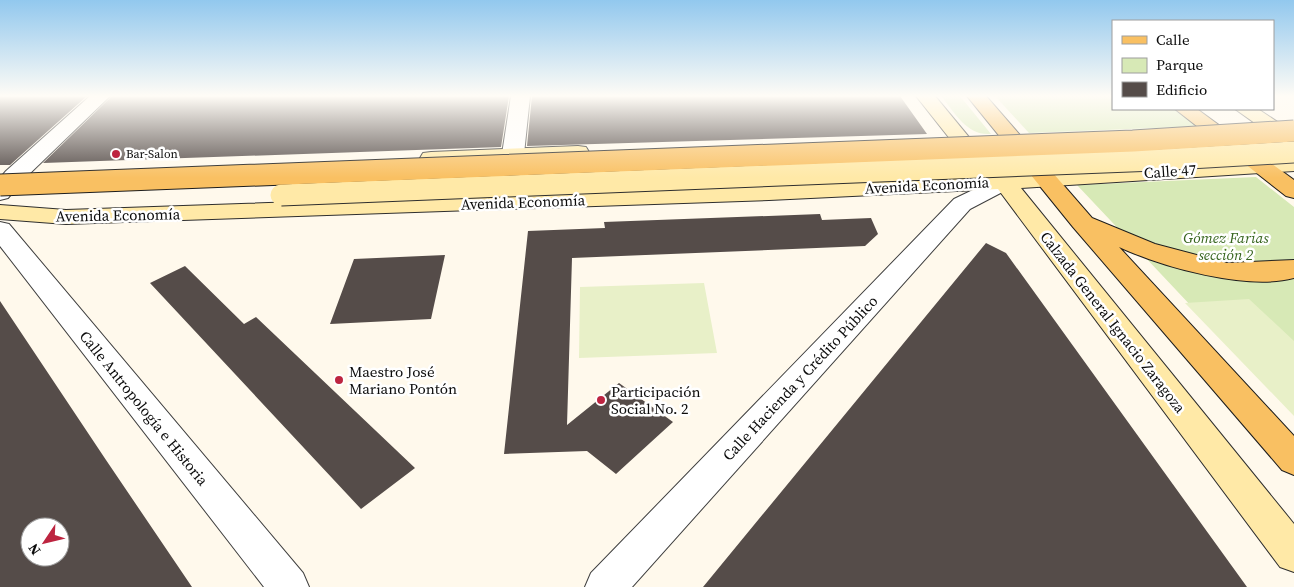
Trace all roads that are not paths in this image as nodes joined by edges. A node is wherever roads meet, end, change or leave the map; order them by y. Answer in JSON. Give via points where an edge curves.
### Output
{"nodes":[{"id":1,"x":69,"y":123,"type":"edge"},
{"id":2,"x":517,"y":123,"type":"edge"},
{"id":3,"x":947,"y":123,"type":"edge"},
{"id":4,"x":1000,"y":123,"type":"edge"},
{"id":5,"x":1204,"y":123,"type":"edge"},
{"id":6,"x":1275,"y":123,"type":"edge"},
{"id":7,"x":1267,"y":124,"type":"junction"},
{"id":8,"x":1211,"y":129,"type":"junction"},
{"id":9,"x":1294,"y":131,"type":"edge"},
{"id":10,"x":1014,"y":139,"type":"junction"},
{"id":11,"x":961,"y":140,"type":"junction"},
{"id":12,"x":1294,"y":142,"type":"edge"},
{"id":13,"x":856,"y":144,"type":"junction"},
{"id":14,"x":1294,"y":152,"type":"edge"},
{"id":15,"x":513,"y":154,"type":"junction"},
{"id":16,"x":1294,"y":164,"type":"edge"},
{"id":17,"x":1260,"y":166,"type":"junction"},
{"id":18,"x":5,"y":179,"type":"edge"},
{"id":19,"x":1046,"y":179,"type":"junction"},
{"id":20,"x":1004,"y":182,"type":"junction"},
{"id":21,"x":884,"y":187,"type":"junction"},
{"id":22,"x":1294,"y":191,"type":"edge"},
{"id":23,"x":0,"y":193,"type":"edge"},
{"id":24,"x":0,"y":211,"type":"edge"},
{"id":25,"x":1082,"y":222,"type":"junction"},
{"id":26,"x":0,"y":229,"type":"edge"},
{"id":27,"x":1294,"y":268,"type":"edge"},
{"id":28,"x":1294,"y":460,"type":"edge"},
{"id":29,"x":1294,"y":554,"type":"edge"},
{"id":30,"x":289,"y":587,"type":"edge"},
{"id":31,"x":605,"y":587,"type":"edge"}],
"edges":[{"from":1,"to":18,"type":"street"},
{"from":2,"to":15,"type":"street"},
{"from":3,"to":11,"type":"main road","name":"Calzada General Ignacio Zaragoza"},
{"from":4,"to":10,"type":"main road"},
{"from":5,"to":8,"type":"main road"},
{"from":6,"to":7,"type":"main road"},
{"from":7,"to":8,"type":"main road"},
{"from":7,"to":12,"type":"main road"},
{"from":8,"to":10,"type":"main road"},
{"from":8,"to":17,"type":"main road"},
{"from":9,"to":18,"type":"main road","bridge":true,"via":[[1133,141]]},
{"from":10,"to":11,"type":"main road"},
{"from":10,"to":19,"type":"main road"},
{"from":11,"to":13,"type":"main road"},
{"from":11,"to":20,"type":"main road","name":"Calzada General Ignacio Zaragoza"},
{"from":13,"to":15,"type":"main road"},
{"from":13,"to":21,"type":"main road","via":[[885,155],[897,165],[900,174]]},
{"from":14,"to":24,"type":"main road","bridge":true,"via":[[281,195]]},
{"from":15,"to":18,"type":"main road"},
{"from":16,"to":17,"type":"main road","name":"Calle 47"},
{"from":17,"to":19,"type":"main road","name":"Calle 47"},
{"from":17,"to":22,"type":"main road"},
{"from":18,"to":23,"type":"street"},
{"from":19,"to":20,"type":"main road","name":"Avenida Economía"},
{"from":19,"to":25,"type":"main road"},
{"from":20,"to":21,"type":"main road","name":"Avenida Economía"},
{"from":20,"to":29,"type":"main road","name":"Calzada General Ignacio Zaragoza"},
{"from":20,"to":31,"type":"street","name":"Calle Hacienda y Crédito Público","via":[[962,204]]},
{"from":21,"to":24,"type":"main road","name":"Avenida Economía","via":[[76,217]]},
{"from":25,"to":27,"type":"main road","via":[[1146,250],[1227,272],[1288,271]]},
{"from":25,"to":28,"type":"main road"},
{"from":26,"to":30,"type":"street","name":"Calle Antropología e Historia"}]}
